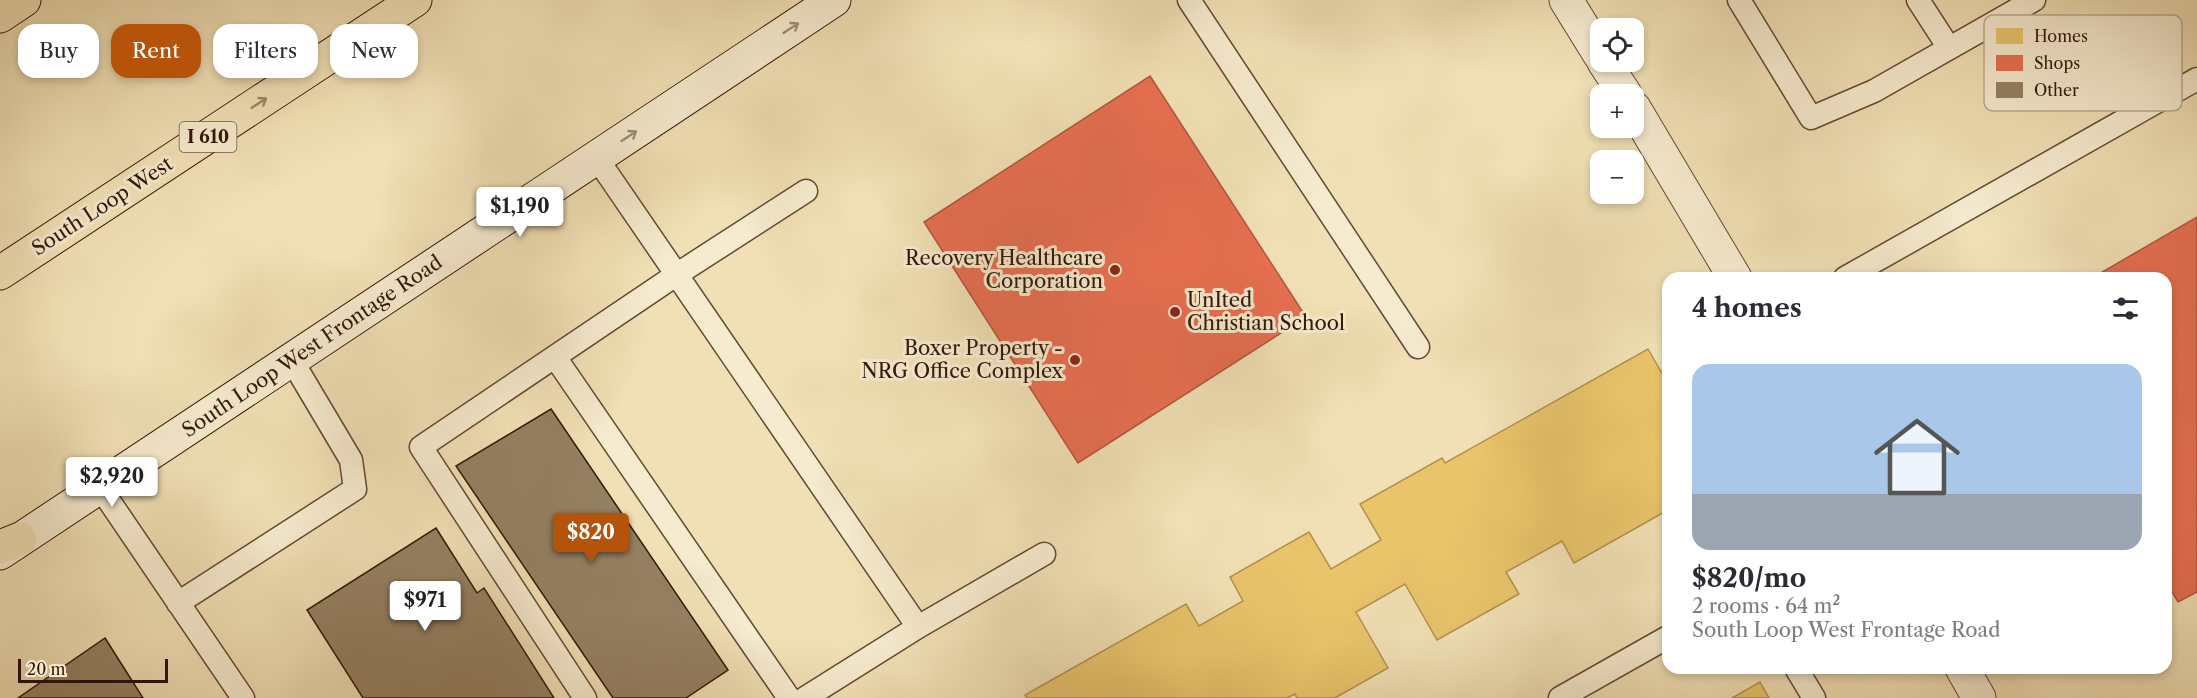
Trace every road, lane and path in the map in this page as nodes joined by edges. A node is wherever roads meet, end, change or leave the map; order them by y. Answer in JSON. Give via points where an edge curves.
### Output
{"nodes":[{"id":1,"x":24,"y":0,"type":"edge"},
{"id":2,"x":415,"y":0,"type":"edge"},
{"id":3,"x":834,"y":0,"type":"edge"},
{"id":4,"x":1189,"y":0,"type":"edge"},
{"id":5,"x":1566,"y":0,"type":"edge"},
{"id":6,"x":1739,"y":0,"type":"edge"},
{"id":7,"x":1918,"y":0,"type":"edge"},
{"id":8,"x":2034,"y":0,"type":"edge"},
{"id":9,"x":2008,"y":15,"type":"edge"},
{"id":10,"x":0,"y":16,"type":"edge"},
{"id":11,"x":1984,"y":29,"type":"edge"},
{"id":12,"x":1590,"y":39,"type":"edge"},
{"id":13,"x":1950,"y":48,"type":"junction"},
{"id":14,"x":2197,"y":79,"type":"edge"},
{"id":15,"x":2182,"y":87,"type":"edge"},
{"id":16,"x":2140,"y":111,"type":"edge"},
{"id":17,"x":1644,"y":125,"type":"edge"},
{"id":18,"x":596,"y":157,"type":"junction"},
{"id":19,"x":806,"y":191,"type":"dead end"},
{"id":20,"x":1732,"y":272,"type":"edge"},
{"id":21,"x":1856,"y":272,"type":"edge"},
{"id":22,"x":0,"y":273,"type":"edge"},
{"id":23,"x":676,"y":275,"type":"junction"},
{"id":24,"x":1418,"y":347,"type":"dead end"},
{"id":25,"x":555,"y":357,"type":"junction"},
{"id":26,"x":291,"y":359,"type":"junction"},
{"id":27,"x":99,"y":486,"type":"junction"},
{"id":28,"x":7,"y":546,"type":"edge"},
{"id":29,"x":1044,"y":554,"type":"dead end"},
{"id":30,"x":178,"y":603,"type":"junction"},
{"id":31,"x":918,"y":627,"type":"junction"},
{"id":32,"x":1662,"y":640,"type":"edge"},
{"id":33,"x":1800,"y":674,"type":"edge"},
{"id":34,"x":1965,"y":674,"type":"edge"},
{"id":35,"x":243,"y":698,"type":"edge"},
{"id":36,"x":585,"y":698,"type":"edge"},
{"id":37,"x":789,"y":698,"type":"edge"},
{"id":38,"x":805,"y":698,"type":"edge"},
{"id":39,"x":1560,"y":698,"type":"edge"},
{"id":40,"x":1814,"y":698,"type":"edge"},
{"id":41,"x":1979,"y":698,"type":"edge"}],
"edges":[{"from":1,"to":10,"type":"highway"},
{"from":22,"to":2,"type":"highway","name":"South Loop West","number":"I 610","one_way":true},
{"from":18,"to":3,"type":"main road","name":"South Loop West Frontage Road","one_way":true},
{"from":4,"to":24,"type":"lane"},
{"from":5,"to":12,"type":"main road"},
{"from":6,"to":13,"type":"lane","via":[[1811,118],[1874,91]]},
{"from":7,"to":13,"type":"lane"},
{"from":8,"to":9,"type":"lane"},
{"from":11,"to":13,"type":"lane"},
{"from":14,"to":15,"type":"lane"},
{"from":16,"to":21,"type":"lane"},
{"from":17,"to":20,"type":"main road"},
{"from":18,"to":23,"type":"lane"},
{"from":18,"to":26,"type":"main road","name":"South Loop West Frontage Road"},
{"from":19,"to":23,"type":"lane"},
{"from":23,"to":25,"type":"lane"},
{"from":23,"to":31,"type":"lane"},
{"from":25,"to":36,"type":"lane","via":[[421,447]]},
{"from":25,"to":37,"type":"lane"},
{"from":26,"to":27,"type":"main road","name":"South Loop West Frontage Road"},
{"from":26,"to":30,"type":"lane","via":[[351,460],[355,489]]},
{"from":27,"to":28,"type":"main road","name":"South Loop West Frontage Road"},
{"from":27,"to":30,"type":"lane"},
{"from":29,"to":31,"type":"lane"},
{"from":30,"to":35,"type":"lane"},
{"from":31,"to":38,"type":"lane"},
{"from":32,"to":39,"type":"lane"},
{"from":33,"to":40,"type":"lane"},
{"from":34,"to":41,"type":"main road"}]}
